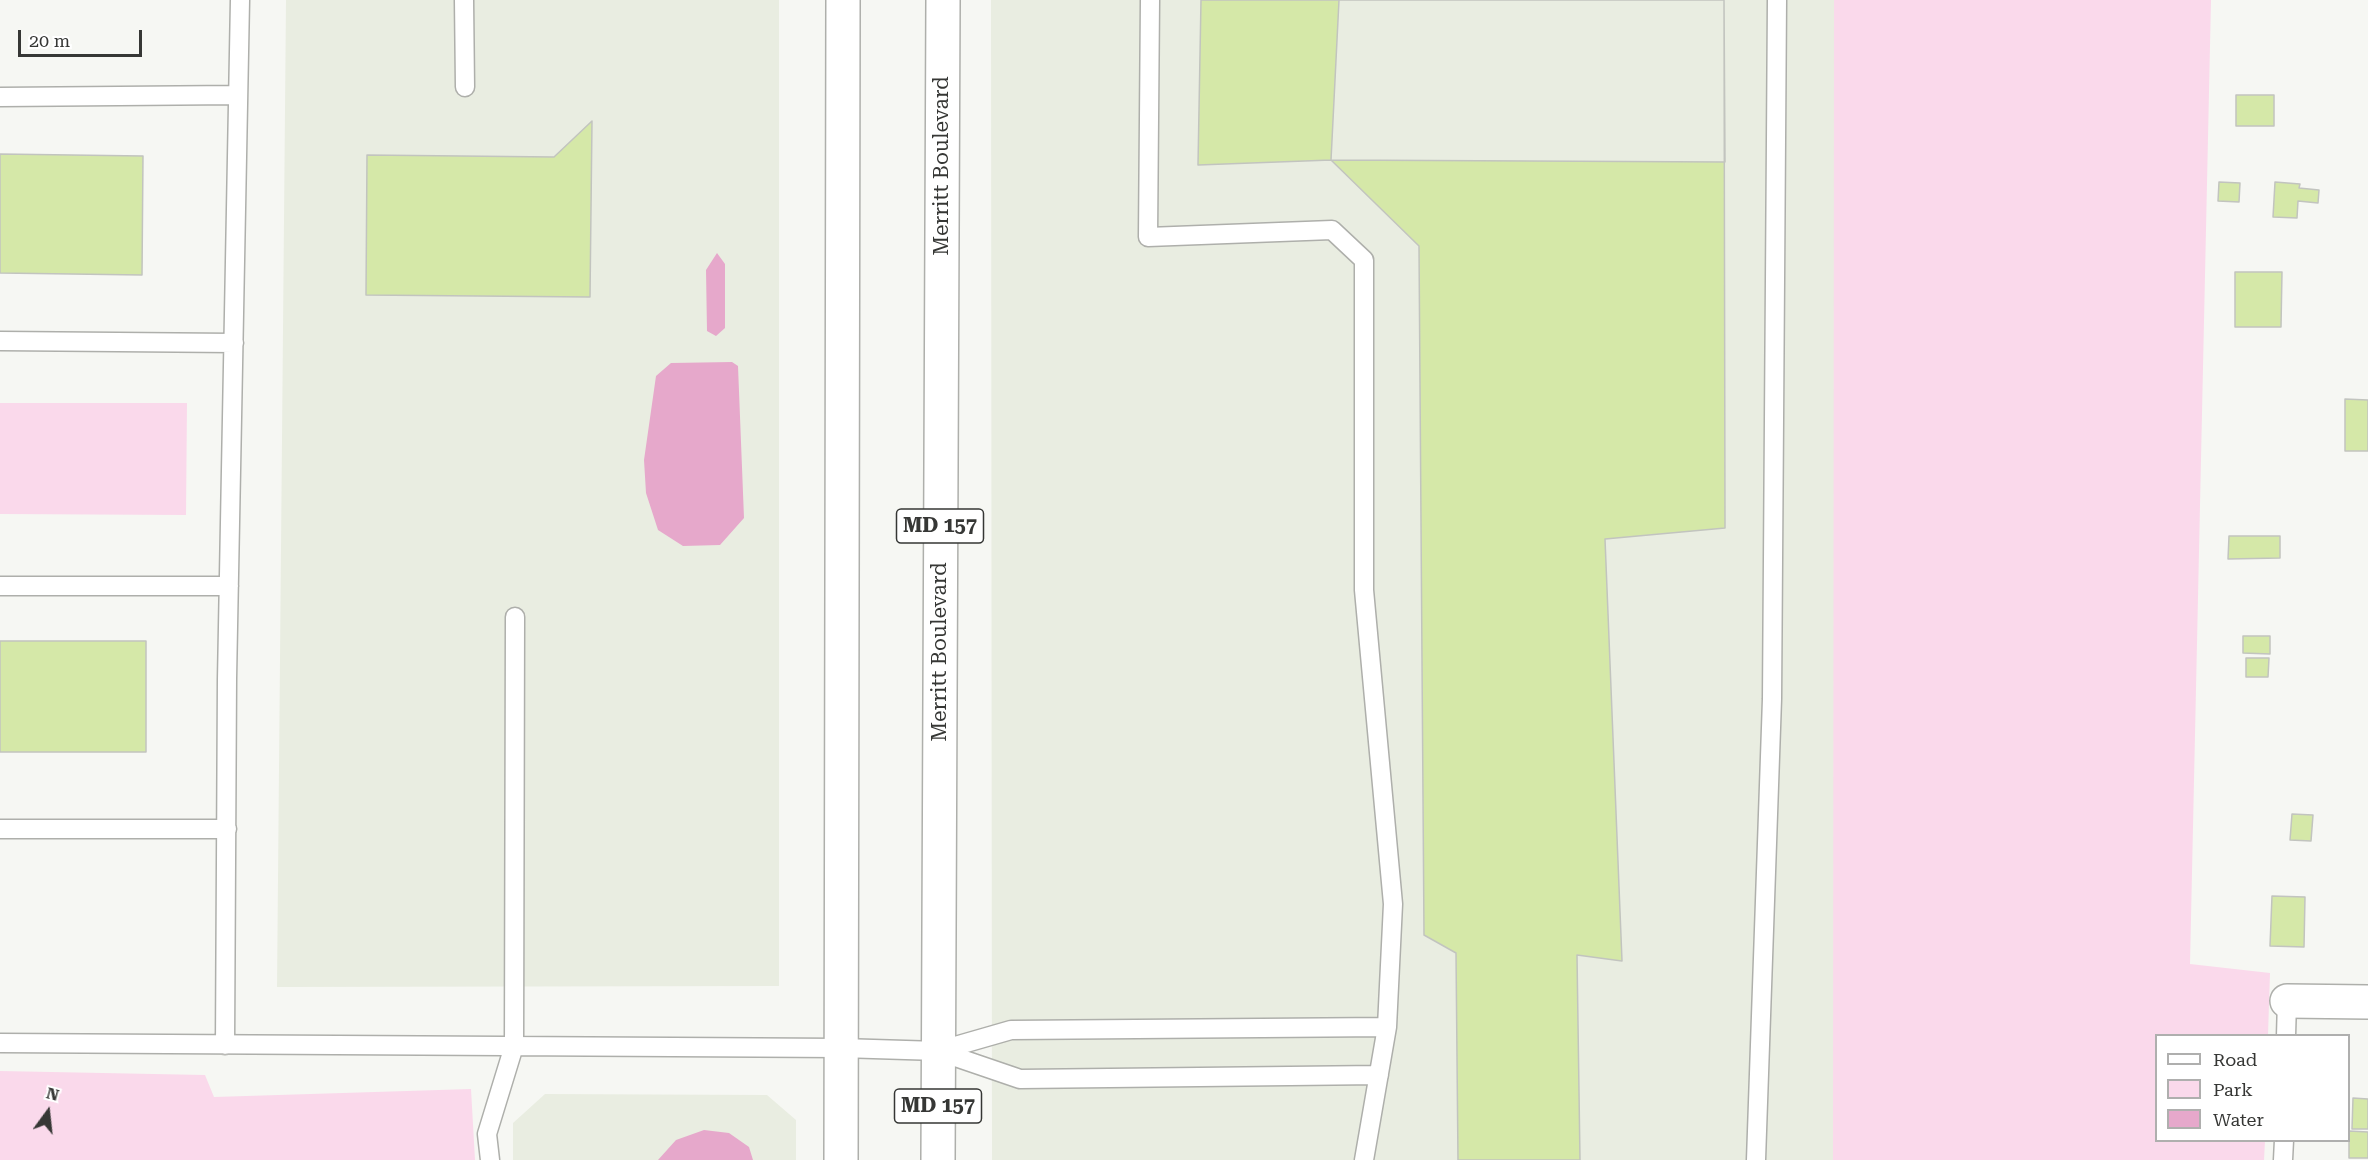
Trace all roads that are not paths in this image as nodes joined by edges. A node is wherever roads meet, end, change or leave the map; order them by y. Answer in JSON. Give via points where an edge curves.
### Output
{"nodes":[{"id":1,"x":240,"y":0,"type":"edge"},
{"id":2,"x":464,"y":0,"type":"edge"},
{"id":3,"x":943,"y":0,"type":"edge"},
{"id":4,"x":1150,"y":0,"type":"edge"},
{"id":5,"x":1777,"y":0,"type":"edge"},
{"id":6,"x":836,"y":4,"type":"edge"},
{"id":7,"x":465,"y":87,"type":"dead end"},
{"id":8,"x":237,"y":95,"type":"junction"},
{"id":9,"x":0,"y":97,"type":"edge"},
{"id":10,"x":0,"y":341,"type":"edge"},
{"id":11,"x":234,"y":343,"type":"junction"},
{"id":12,"x":0,"y":586,"type":"edge"},
{"id":13,"x":229,"y":586,"type":"junction"},
{"id":14,"x":515,"y":617,"type":"dead end"},
{"id":15,"x":0,"y":829,"type":"edge"},
{"id":16,"x":226,"y":829,"type":"junction"},
{"id":17,"x":2287,"y":1001,"type":"joint"},
{"id":18,"x":2368,"y":1002,"type":"edge"},
{"id":19,"x":1387,"y":1028,"type":"junction"},
{"id":20,"x":2286,"y":1034,"type":"edge"},
{"id":21,"x":0,"y":1043,"type":"edge"},
{"id":22,"x":225,"y":1045,"type":"junction"},
{"id":23,"x":514,"y":1046,"type":"junction"},
{"id":24,"x":841,"y":1048,"type":"junction"},
{"id":25,"x":938,"y":1051,"type":"junction"},
{"id":26,"x":1379,"y":1075,"type":"junction"},
{"id":27,"x":2284,"y":1142,"type":"edge"},
{"id":28,"x":490,"y":1160,"type":"edge"},
{"id":29,"x":841,"y":1160,"type":"edge"},
{"id":30,"x":938,"y":1160,"type":"edge"},
{"id":31,"x":1364,"y":1160,"type":"edge"},
{"id":32,"x":1756,"y":1160,"type":"edge"},
{"id":33,"x":2283,"y":1160,"type":"edge"}],
"edges":[{"from":1,"to":8,"type":"lane"},
{"from":2,"to":7,"type":"lane"},
{"from":3,"to":25,"type":"main road","name":"Merritt Boulevard","number":"MD 157"},
{"from":4,"to":19,"type":"lane","via":[[1148,237],[1332,230],[1364,260],[1364,590],[1394,904]]},
{"from":5,"to":32,"type":"lane","via":[[1772,699]]},
{"from":6,"to":24,"type":"main road"},
{"from":8,"to":9,"type":"lane"},
{"from":8,"to":11,"type":"lane"},
{"from":10,"to":11,"type":"lane"},
{"from":11,"to":13,"type":"lane"},
{"from":12,"to":13,"type":"lane"},
{"from":13,"to":16,"type":"lane"},
{"from":14,"to":23,"type":"lane"},
{"from":15,"to":16,"type":"lane"},
{"from":16,"to":22,"type":"lane"},
{"from":17,"to":18,"type":"main road"},
{"from":17,"to":20,"type":"lane"},
{"from":19,"to":25,"type":"lane","via":[[1011,1030]]},
{"from":19,"to":26,"type":"lane"},
{"from":21,"to":22,"type":"lane"},
{"from":22,"to":23,"type":"lane"},
{"from":23,"to":24,"type":"lane"},
{"from":23,"to":28,"type":"lane","via":[[487,1134]]},
{"from":24,"to":25,"type":"lane"},
{"from":24,"to":29,"type":"main road"},
{"from":25,"to":26,"type":"lane","via":[[1020,1079]]},
{"from":25,"to":30,"type":"main road","name":"Merritt Boulevard","number":"MD 157"},
{"from":26,"to":31,"type":"lane"},
{"from":27,"to":33,"type":"lane"}]}
